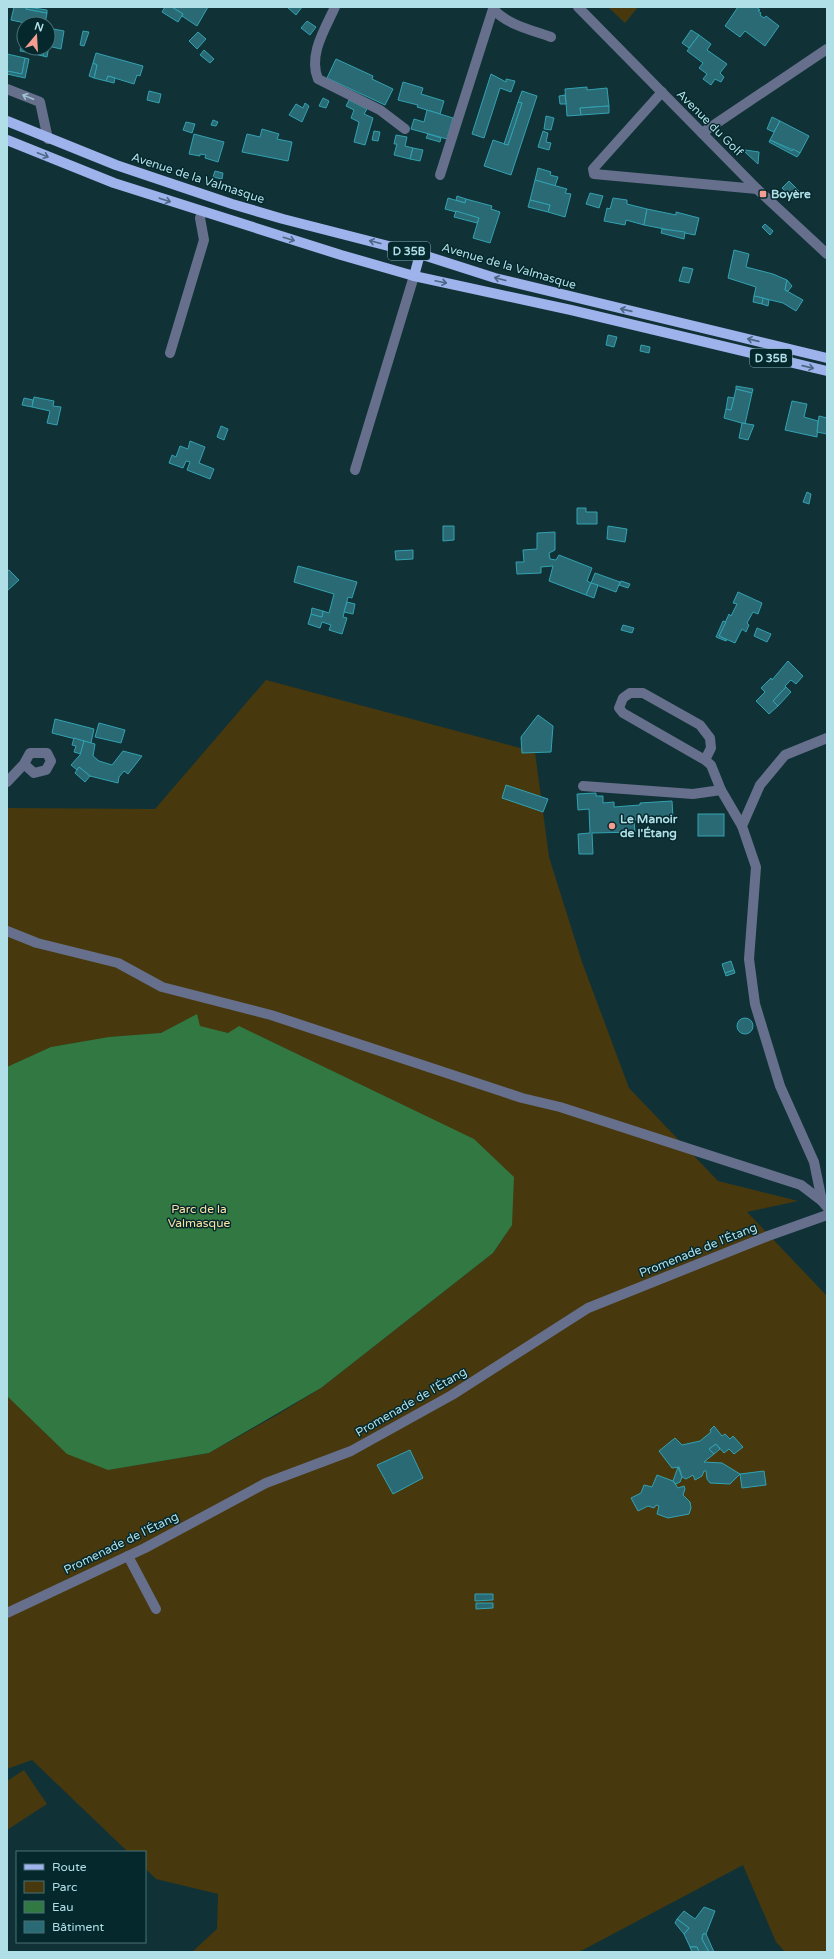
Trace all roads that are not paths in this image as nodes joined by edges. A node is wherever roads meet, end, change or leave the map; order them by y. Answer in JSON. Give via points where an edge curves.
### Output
{"nodes":[{"id":1,"x":335,"y":7,"type":"edge"},
{"id":2,"x":578,"y":7,"type":"edge"},
{"id":3,"x":494,"y":8,"type":"edge"},
{"id":4,"x":551,"y":36,"type":"dead end"},
{"id":5,"x":827,"y":49,"type":"edge"},
{"id":6,"x":7,"y":89,"type":"edge"},
{"id":7,"x":662,"y":92,"type":"junction"},
{"id":8,"x":7,"y":122,"type":"edge"},
{"id":9,"x":405,"y":128,"type":"dead end"},
{"id":10,"x":702,"y":133,"type":"junction"},
{"id":11,"x":48,"y":139,"type":"junction"},
{"id":12,"x":7,"y":140,"type":"edge"},
{"id":13,"x":440,"y":175,"type":"dead end"},
{"id":14,"x":757,"y":189,"type":"junction"},
{"id":15,"x":202,"y":212,"type":"junction"},
{"id":16,"x":420,"y":254,"type":"junction"},
{"id":17,"x":827,"y":254,"type":"edge"},
{"id":18,"x":414,"y":276,"type":"junction"},
{"id":19,"x":170,"y":353,"type":"dead end"},
{"id":20,"x":827,"y":358,"type":"edge"},
{"id":21,"x":827,"y":371,"type":"edge"},
{"id":22,"x":355,"y":470,"type":"dead end"},
{"id":23,"x":827,"y":738,"type":"edge"},
{"id":24,"x":705,"y":760,"type":"junction"},
{"id":25,"x":24,"y":764,"type":"dead end"},
{"id":26,"x":7,"y":782,"type":"edge"},
{"id":27,"x":583,"y":786,"type":"dead end"},
{"id":28,"x":721,"y":790,"type":"junction"},
{"id":29,"x":742,"y":826,"type":"junction"},
{"id":30,"x":7,"y":931,"type":"edge"},
{"id":31,"x":824,"y":1204,"type":"edge"},
{"id":32,"x":827,"y":1215,"type":"edge"},
{"id":33,"x":128,"y":1556,"type":"junction"},
{"id":34,"x":156,"y":1609,"type":"dead end"},
{"id":35,"x":7,"y":1613,"type":"edge"}],
"edges":[{"from":1,"to":9,"type":"street","via":[[315,55],[314,69],[318,79],[380,110]]},
{"from":2,"to":7,"type":"street","name":"Avenue du Golf"},
{"from":3,"to":4,"type":"street","via":[[509,22]]},
{"from":3,"to":13,"type":"street"},
{"from":5,"to":10,"type":"street"},
{"from":11,"to":6,"type":"street","one_way":true,"via":[[40,102]]},
{"from":7,"to":10,"type":"street","name":"Avenue du Golf"},
{"from":7,"to":14,"type":"street","via":[[592,169],[594,174]]},
{"from":8,"to":11,"type":"main road","name":"Avenue de la Valmasque","number":"D 35B"},
{"from":10,"to":14,"type":"street","name":"Avenue du Golf"},
{"from":16,"to":11,"type":"main road","name":"Avenue de la Valmasque","number":"D 35B","one_way":true,"via":[[232,204]]},
{"from":12,"to":15,"type":"main road","number":"D 35B","one_way":true,"via":[[114,183]]},
{"from":14,"to":17,"type":"street","name":"Avenue du Golf"},
{"from":15,"to":18,"type":"main road","number":"D 35B","one_way":true},
{"from":15,"to":19,"type":"street","via":[[200,218],[204,240]]},
{"from":16,"to":18,"type":"main road"},
{"from":20,"to":16,"type":"main road","name":"Avenue de la Valmasque","number":"D 35B","one_way":true,"via":[[495,278]]},
{"from":18,"to":21,"type":"main road","number":"D 35B","one_way":true,"via":[[572,310]]},
{"from":18,"to":22,"type":"street"},
{"from":23,"to":29,"type":"street","via":[[785,755],[760,785]]},
{"from":24,"to":24,"type":"street","via":[[711,748],[710,738],[700,725],[643,693],[630,693],[624,698],[619,708],[623,713]]},
{"from":24,"to":28,"type":"street","via":[[711,765]]},
{"from":25,"to":26,"type":"street"},
{"from":27,"to":28,"type":"street","via":[[693,794]]},
{"from":28,"to":29,"type":"street"},
{"from":29,"to":31,"type":"street","via":[[756,867],[749,959],[755,1004],[780,1086],[814,1162]]},
{"from":30,"to":31,"type":"street","via":[[37,943],[118,963],[162,986],[271,1015],[514,1096],[560,1108],[801,1185]]},
{"from":32,"to":33,"type":"street","name":"Promenade de l'Étang","via":[[588,1308],[452,1395],[351,1451],[266,1483]]},
{"from":33,"to":34,"type":"street"},
{"from":33,"to":35,"type":"street","name":"Promenade de l'Étang"}]}
